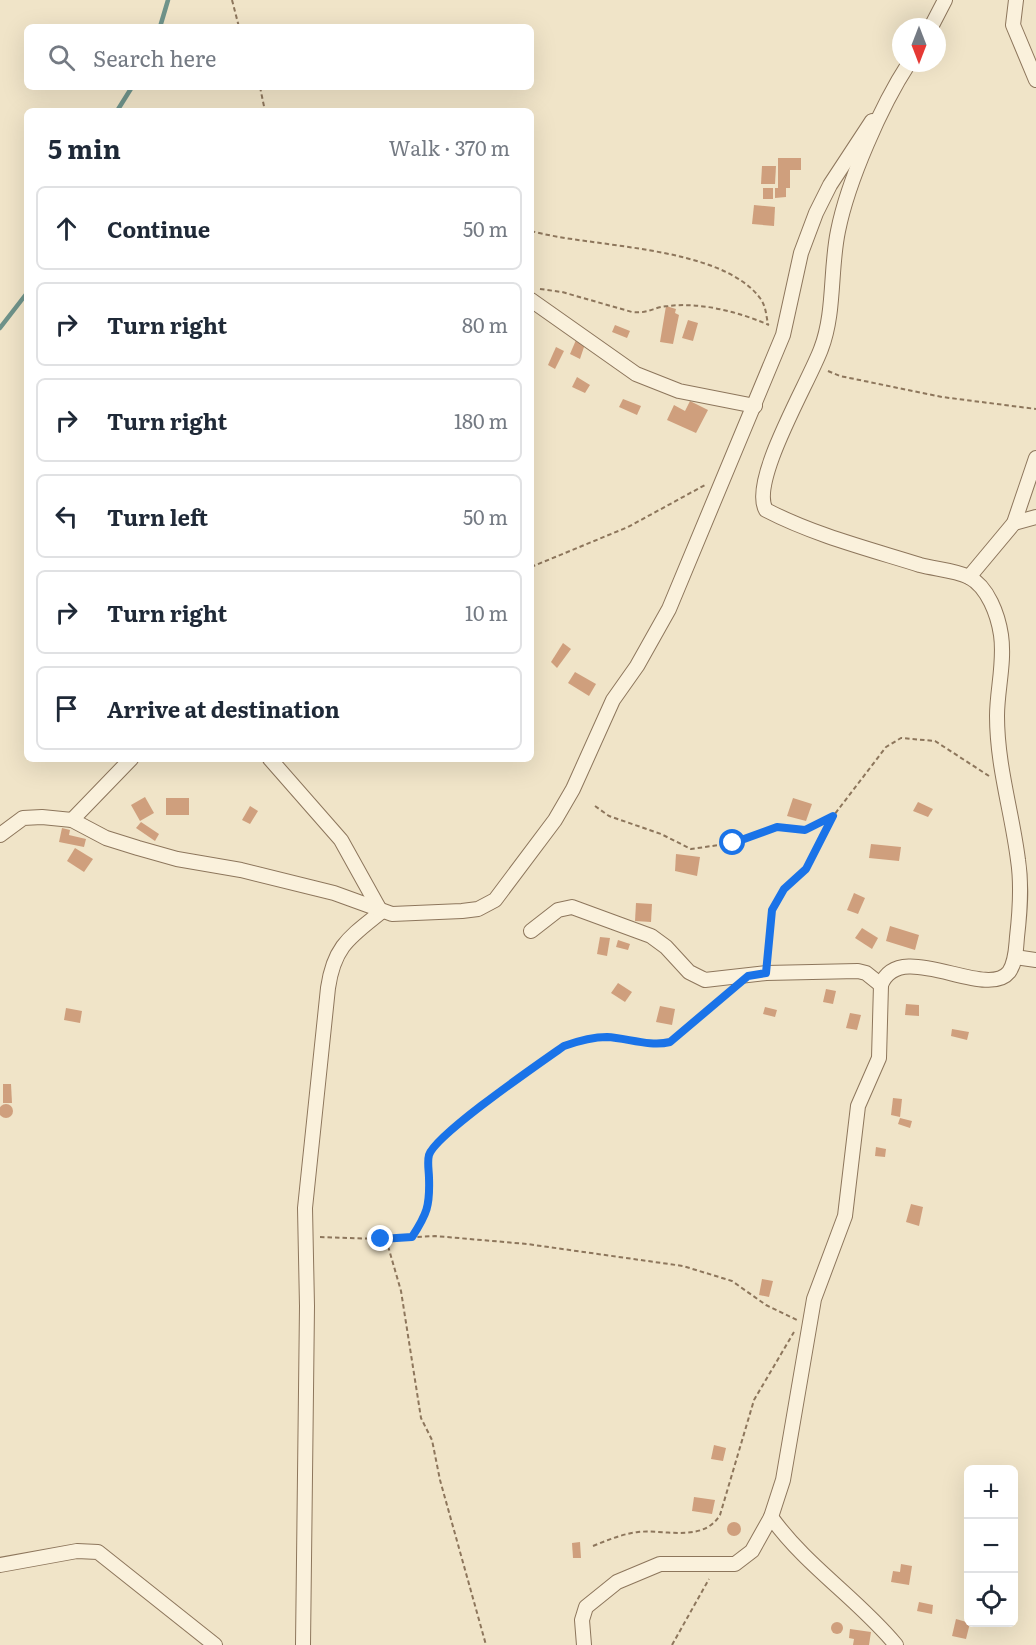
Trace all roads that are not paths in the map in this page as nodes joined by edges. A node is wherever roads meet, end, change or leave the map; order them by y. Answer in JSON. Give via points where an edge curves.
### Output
{"nodes":[{"id":1,"x":945,"y":0,"type":"edge"},
{"id":2,"x":1017,"y":0,"type":"edge"},
{"id":3,"x":936,"y":18,"type":"edge"},
{"id":4,"x":903,"y":72,"type":"edge"},
{"id":5,"x":1036,"y":80,"type":"edge"},
{"id":6,"x":888,"y":95,"type":"junction"},
{"id":7,"x":535,"y":295,"type":"edge"},
{"id":8,"x":755,"y":406,"type":"junction"},
{"id":9,"x":1036,"y":458,"type":"edge"},
{"id":10,"x":1036,"y":517,"type":"edge"},
{"id":11,"x":1014,"y":524,"type":"junction"},
{"id":12,"x":969,"y":577,"type":"junction"},
{"id":13,"x":128,"y":762,"type":"edge"},
{"id":14,"x":273,"y":762,"type":"edge"},
{"id":15,"x":72,"y":820,"type":"junction"},
{"id":16,"x":0,"y":835,"type":"edge"},
{"id":17,"x":381,"y":912,"type":"junction"},
{"id":18,"x":531,"y":932,"type":"dead end"},
{"id":19,"x":1029,"y":961,"type":"edge"},
{"id":20,"x":881,"y":985,"type":"junction"},
{"id":21,"x":771,"y":1517,"type":"junction"},
{"id":22,"x":0,"y":1565,"type":"edge"},
{"id":23,"x":215,"y":1645,"type":"edge"},
{"id":24,"x":303,"y":1645,"type":"edge"},
{"id":25,"x":584,"y":1645,"type":"edge"},
{"id":26,"x":896,"y":1645,"type":"edge"}],
"edges":[{"from":1,"to":3,"type":"street"},
{"from":2,"to":5,"type":"street","via":[[1013,25]]},
{"from":4,"to":6,"type":"street"},
{"from":6,"to":8,"type":"street","via":[[816,213],[801,253],[783,335]]},
{"from":6,"to":12,"type":"street","via":[[838,231],[822,347],[772,455],[762,499],[766,510],[790,523]]},
{"from":7,"to":8,"type":"street","via":[[636,374],[679,391]]},
{"from":8,"to":17,"type":"street","via":[[669,609],[637,666],[612,700],[555,820],[495,900],[462,911]]},
{"from":9,"to":11,"type":"street"},
{"from":10,"to":11,"type":"street"},
{"from":11,"to":12,"type":"street"},
{"from":12,"to":19,"type":"street","via":[[987,595],[1001,635],[997,715],[1003,785],[1018,860]]},
{"from":13,"to":15,"type":"street"},
{"from":14,"to":17,"type":"street","via":[[341,840]]},
{"from":15,"to":16,"type":"street","via":[[22,818]]},
{"from":15,"to":17,"type":"street","via":[[106,838],[138,848],[334,893]]},
{"from":17,"to":24,"type":"street","via":[[358,930],[333,960],[305,1208]]},
{"from":18,"to":20,"type":"street","via":[[558,910],[572,908],[651,936],[695,977],[705,980],[766,973],[858,971]]},
{"from":19,"to":20,"type":"street","via":[[997,980],[905,968],[888,972]]},
{"from":20,"to":21,"type":"street","via":[[879,1058],[858,1106],[846,1216],[814,1299],[783,1480]]},
{"from":21,"to":25,"type":"street","via":[[752,1551],[741,1560],[728,1565],[660,1564],[617,1582],[586,1607],[582,1620]]},
{"from":21,"to":26,"type":"street","via":[[794,1547],[874,1618]]},
{"from":22,"to":23,"type":"street","via":[[76,1551],[98,1552]]}]}
